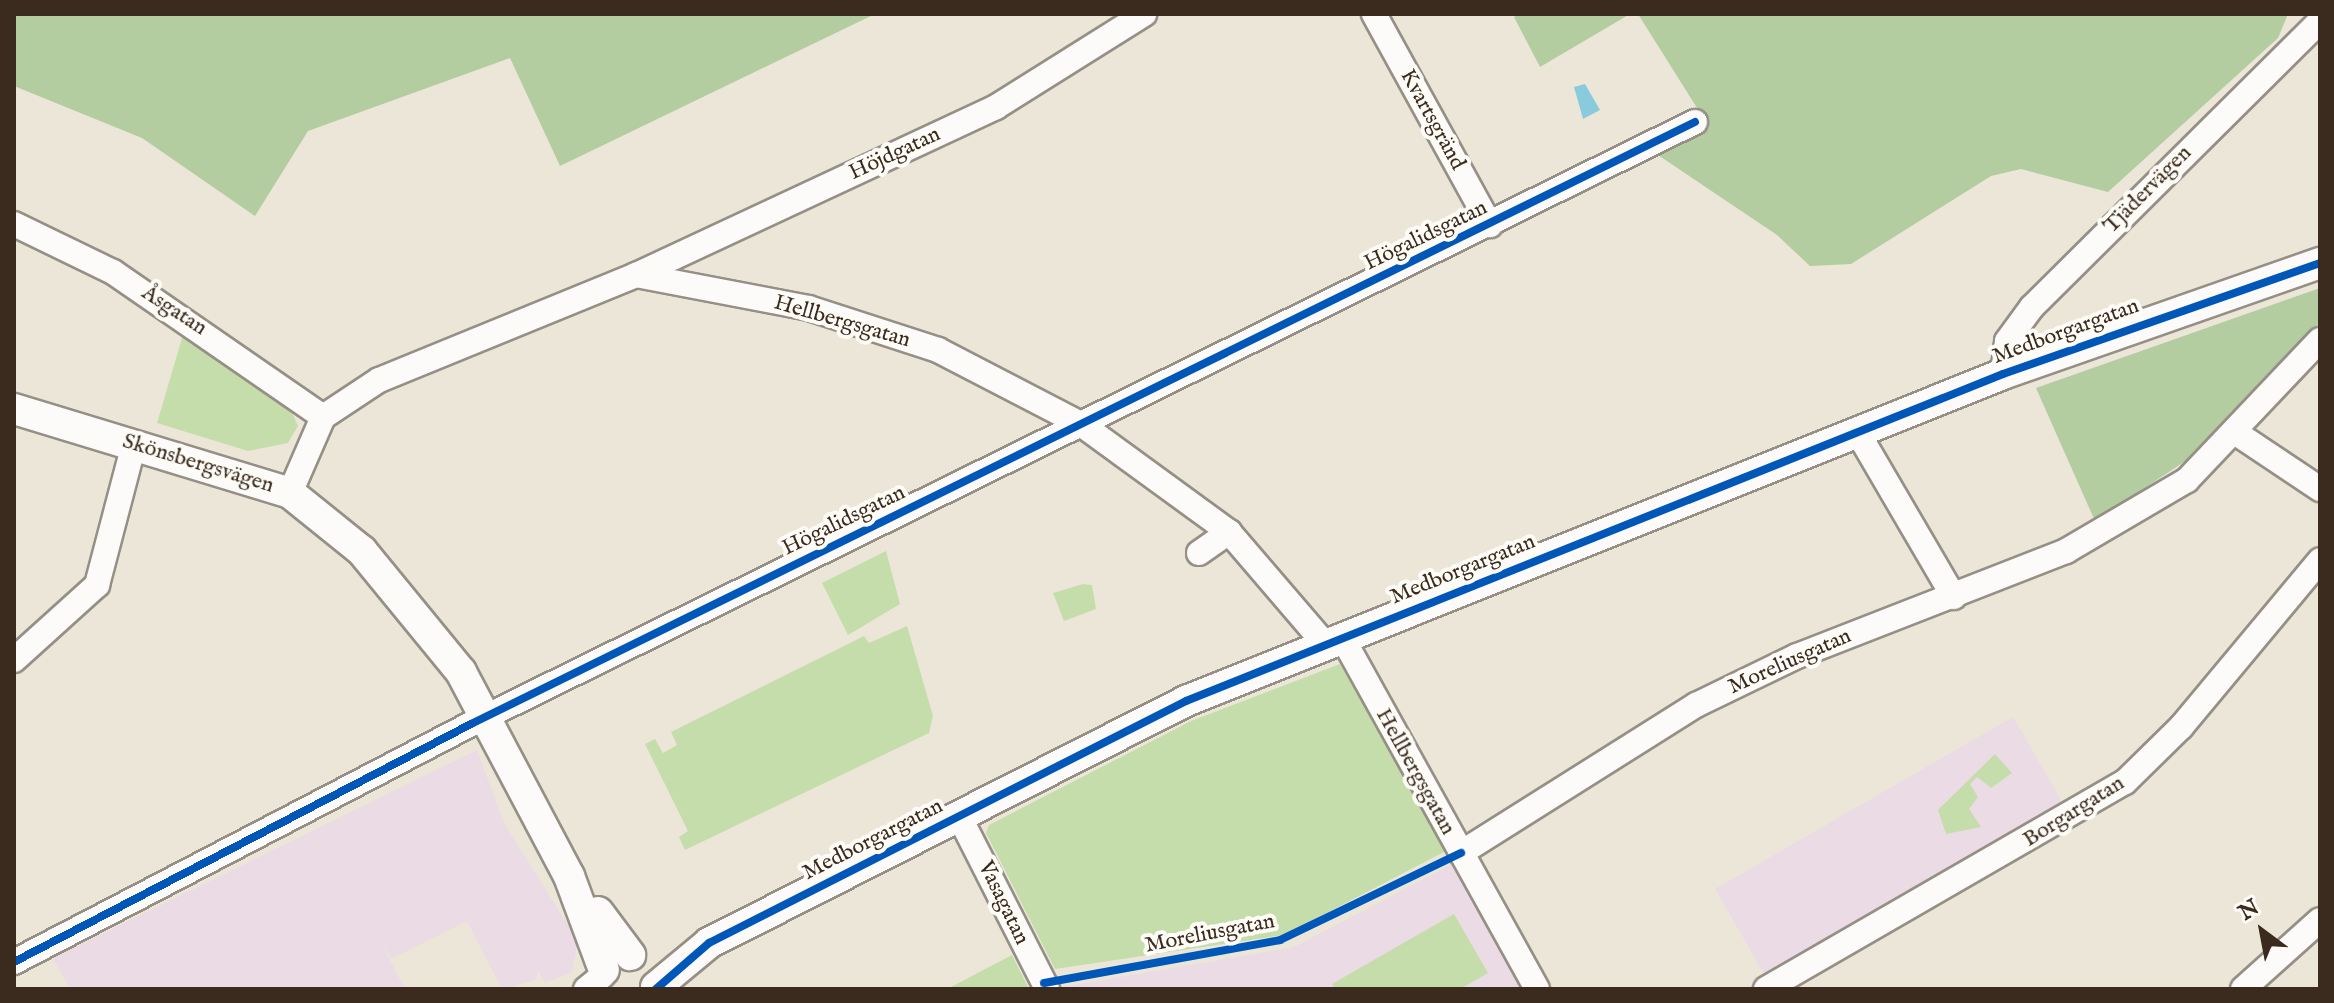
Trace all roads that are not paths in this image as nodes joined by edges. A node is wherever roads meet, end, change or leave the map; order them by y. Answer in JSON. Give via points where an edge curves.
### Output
{"nodes":[{"id":1,"x":1144,"y":14,"type":"edge"},
{"id":2,"x":1374,"y":14,"type":"edge"},
{"id":3,"x":2320,"y":21,"type":"edge"},
{"id":4,"x":1695,"y":122,"type":"dead end"},
{"id":5,"x":14,"y":224,"type":"edge"},
{"id":6,"x":1490,"y":225,"type":"junction"},
{"id":7,"x":2320,"y":263,"type":"edge"},
{"id":8,"x":636,"y":275,"type":"junction"},
{"id":9,"x":2320,"y":340,"type":"edge"},
{"id":10,"x":2003,"y":374,"type":"junction"},
{"id":11,"x":14,"y":409,"type":"edge"},
{"id":12,"x":323,"y":417,"type":"junction"},
{"id":13,"x":1081,"y":424,"type":"junction"},
{"id":14,"x":1858,"y":433,"type":"junction"},
{"id":15,"x":2236,"y":433,"type":"junction"},
{"id":16,"x":134,"y":444,"type":"junction"},
{"id":17,"x":2320,"y":489,"type":"edge"},
{"id":18,"x":290,"y":493,"type":"junction"},
{"id":19,"x":1229,"y":532,"type":"junction"},
{"id":20,"x":1199,"y":553,"type":"dead end"},
{"id":21,"x":2320,"y":560,"type":"edge"},
{"id":22,"x":1954,"y":597,"type":"junction"},
{"id":23,"x":1334,"y":640,"type":"junction"},
{"id":24,"x":14,"y":660,"type":"edge"},
{"id":25,"x":486,"y":717,"type":"junction"},
{"id":26,"x":959,"y":816,"type":"junction"},
{"id":27,"x":1461,"y":853,"type":"junction"},
{"id":28,"x":569,"y":876,"type":"junction"},
{"id":29,"x":2320,"y":920,"type":"edge"},
{"id":30,"x":709,"y":943,"type":"junction"},
{"id":31,"x":636,"y":957,"type":"junction"},
{"id":32,"x":14,"y":962,"type":"edge"},
{"id":33,"x":598,"y":981,"type":"edge"},
{"id":34,"x":656,"y":988,"type":"edge"},
{"id":35,"x":1047,"y":989,"type":"edge"},
{"id":36,"x":1537,"y":989,"type":"edge"},
{"id":37,"x":1766,"y":989,"type":"edge"},
{"id":38,"x":2243,"y":989,"type":"edge"}],
"edges":[{"from":1,"to":8,"type":"street","name":"Höjdgatan","via":[[996,107]]},
{"from":2,"to":6,"type":"street","name":"Kvartsgränd"},
{"from":3,"to":10,"type":"street","name":"Tjädervägen","via":[[2032,307],[2007,341]]},
{"from":4,"to":6,"type":"street","name":"Högalidsgatan"},
{"from":5,"to":12,"type":"street","name":"Åsgatan","via":[[113,272]]},
{"from":6,"to":13,"type":"street","name":"Högalidsgatan"},
{"from":7,"to":10,"type":"street","name":"Medborgargatan"},
{"from":8,"to":12,"type":"street","via":[[379,380]]},
{"from":8,"to":13,"type":"street","name":"Hellbergsgatan","via":[[809,308],[938,350]]},
{"from":9,"to":15,"type":"street","name":"Moreliusgatan"},
{"from":10,"to":14,"type":"street","name":"Medborgargatan"},
{"from":11,"to":16,"type":"street","name":"Skönsbergsvägen"},
{"from":12,"to":18,"type":"street"},
{"from":13,"to":19,"type":"street","name":"Hellbergsgatan"},
{"from":13,"to":25,"type":"street","name":"Högalidsgatan"},
{"from":14,"to":22,"type":"street"},
{"from":14,"to":23,"type":"street","name":"Medborgargatan"},
{"from":15,"to":17,"type":"street"},
{"from":15,"to":22,"type":"street","name":"Moreliusgatan","via":[[2187,480],[2066,551]]},
{"from":16,"to":18,"type":"street","name":"Skönsbergsvägen"},
{"from":16,"to":24,"type":"street","via":[[97,585]]},
{"from":18,"to":25,"type":"street","name":"Skönsbergsvägen","via":[[398,588]]},
{"from":19,"to":20,"type":"street"},
{"from":19,"to":23,"type":"street","name":"Hellbergsgatan"},
{"from":21,"to":37,"type":"street","name":"Borgargatan","via":[[2181,727],[2125,782]]},
{"from":22,"to":27,"type":"street","name":"Moreliusgatan","via":[[1797,656],[1696,705]]},
{"from":23,"to":26,"type":"street","name":"Medborgargatan","via":[[1186,701]]},
{"from":23,"to":27,"type":"street","name":"Hellbergsgatan"},
{"from":25,"to":28,"type":"street","name":"Skönsbergsvägen"},
{"from":25,"to":32,"type":"street","name":"Högalidsgatan"},
{"from":26,"to":30,"type":"street","name":"Medborgargatan"},
{"from":26,"to":35,"type":"street","name":"Vasagatan"},
{"from":27,"to":36,"type":"street","name":"Hellbergsgatan"},
{"from":28,"to":31,"type":"street","name":"Skönsbergsvägen"},
{"from":28,"to":33,"type":"street","name":"Skönsbergsvägen"},
{"from":29,"to":38,"type":"street"},
{"from":30,"to":31,"type":"street","name":"Medborgargatan"},
{"from":30,"to":34,"type":"street","name":"Medborgargatan"},
{"from":31,"to":33,"type":"street","name":"Medborgargatan"},
{"from":31,"to":34,"type":"street","name":"Skönsbergsvägen"}]}
